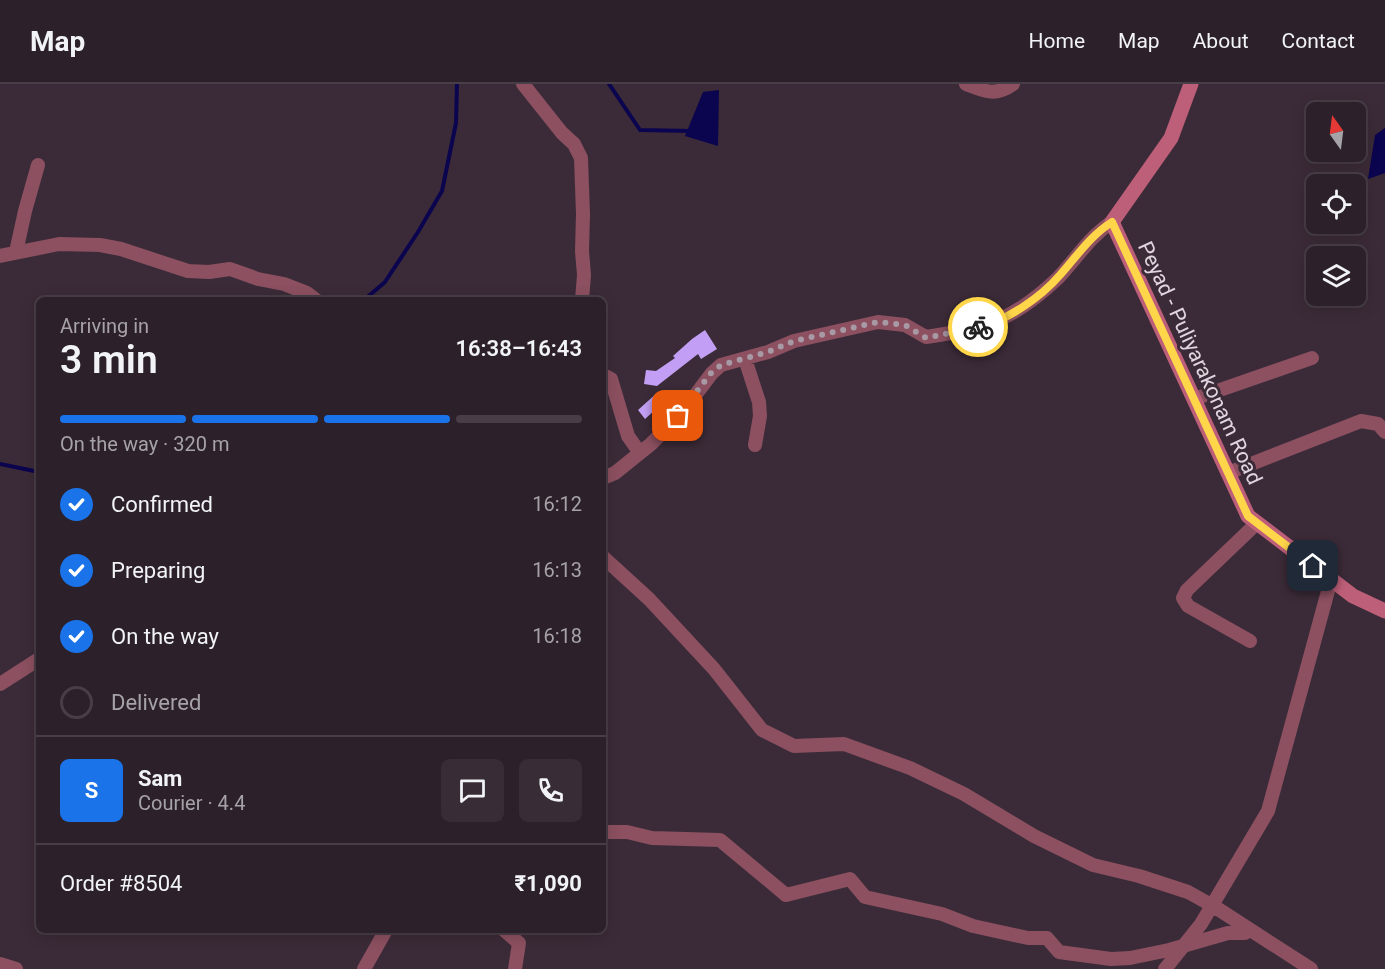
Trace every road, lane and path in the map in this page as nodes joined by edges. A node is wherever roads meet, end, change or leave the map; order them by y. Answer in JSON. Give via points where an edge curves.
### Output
{"nodes":[{"id":1,"x":523,"y":84,"type":"edge"},
{"id":2,"x":966,"y":84,"type":"edge"},
{"id":3,"x":1013,"y":84,"type":"edge"},
{"id":4,"x":1191,"y":84,"type":"edge"},
{"id":5,"x":38,"y":165,"type":"dead end"},
{"id":6,"x":1112,"y":222,"type":"junction"},
{"id":7,"x":16,"y":252,"type":"junction"},
{"id":8,"x":0,"y":256,"type":"edge"},
{"id":9,"x":312,"y":297,"type":"edge"},
{"id":10,"x":582,"y":297,"type":"edge"},
{"id":11,"x":1312,"y":358,"type":"dead end"},
{"id":12,"x":745,"y":359,"type":"junction"},
{"id":13,"x":606,"y":376,"type":"edge"},
{"id":14,"x":1194,"y":399,"type":"junction"},
{"id":15,"x":1385,"y":432,"type":"edge"},
{"id":16,"x":755,"y":445,"type":"dead end"},
{"id":17,"x":640,"y":453,"type":"junction"},
{"id":18,"x":1228,"y":473,"type":"junction"},
{"id":19,"x":606,"y":477,"type":"edge"},
{"id":20,"x":1257,"y":524,"type":"junction"},
{"id":21,"x":606,"y":560,"type":"edge"},
{"id":22,"x":1331,"y":580,"type":"junction"},
{"id":23,"x":1385,"y":611,"type":"edge"},
{"id":24,"x":1250,"y":640,"type":"dead end"},
{"id":25,"x":36,"y":661,"type":"edge"},
{"id":26,"x":0,"y":684,"type":"edge"},
{"id":27,"x":606,"y":832,"type":"edge"},
{"id":28,"x":1212,"y":906,"type":"junction"},
{"id":29,"x":1240,"y":928,"type":"dead end"},
{"id":30,"x":384,"y":933,"type":"edge"},
{"id":31,"x":507,"y":933,"type":"edge"},
{"id":32,"x":1183,"y":947,"type":"junction"},
{"id":33,"x":0,"y":964,"type":"edge"},
{"id":34,"x":16,"y":969,"type":"edge"},
{"id":35,"x":364,"y":969,"type":"edge"},
{"id":36,"x":515,"y":969,"type":"edge"},
{"id":37,"x":1165,"y":969,"type":"edge"},
{"id":38,"x":1311,"y":969,"type":"edge"}],
"edges":[{"from":1,"to":10,"type":"street","via":[[574,144],[581,158]]},
{"from":2,"to":3,"type":"street","via":[[989,93]]},
{"from":4,"to":6,"type":"main road","via":[[1171,138]]},
{"from":5,"to":7,"type":"street"},
{"from":6,"to":12,"type":"street","via":[[1096,232],[1059,277],[1037,296],[986,325],[926,338],[905,325],[878,322],[794,341]]},
{"from":6,"to":14,"type":"main road","name":"Peyad - Puliyarakonam Road"},
{"from":7,"to":8,"type":"street"},
{"from":7,"to":9,"type":"street","via":[[58,244],[100,245],[188,271],[230,269],[284,284]]},
{"from":11,"to":14,"type":"street"},
{"from":12,"to":16,"type":"street","via":[[759,402]]},
{"from":12,"to":17,"type":"street","via":[[721,365],[711,373],[684,410]]},
{"from":13,"to":17,"type":"street","via":[[611,379],[628,436]]},
{"from":14,"to":18,"type":"main road","name":"Peyad - Puliyarakonam Road"},
{"from":15,"to":18,"type":"street","via":[[1378,424],[1361,421]]},
{"from":17,"to":19,"type":"street"},
{"from":18,"to":20,"type":"main road","name":"Peyad - Puliyarakonam Road","via":[[1248,516]]},
{"from":20,"to":22,"type":"main road","name":"Peyad - Puliyarakonam Road"},
{"from":20,"to":24,"type":"street","via":[[1183,598],[1188,606]]},
{"from":21,"to":28,"type":"street","via":[[714,669],[762,730],[794,747],[844,744],[872,753],[964,794],[1034,837],[1094,865],[1188,892]]},
{"from":22,"to":23,"type":"main road","name":"Peyad - Puliyarakonam Road"},
{"from":22,"to":28,"type":"street","via":[[1268,811]]},
{"from":25,"to":26,"type":"street"},
{"from":27,"to":32,"type":"street","via":[[720,840],[786,895],[850,879],[865,897],[942,914],[973,926],[1028,938],[1047,938],[1059,952],[1111,959]]},
{"from":28,"to":32,"type":"street"},
{"from":28,"to":38,"type":"street"},
{"from":29,"to":32,"type":"street","via":[[1245,933],[1228,933]]},
{"from":30,"to":35,"type":"street"},
{"from":31,"to":36,"type":"street","via":[[519,943]]},
{"from":32,"to":37,"type":"street"},
{"from":33,"to":34,"type":"street"}]}
